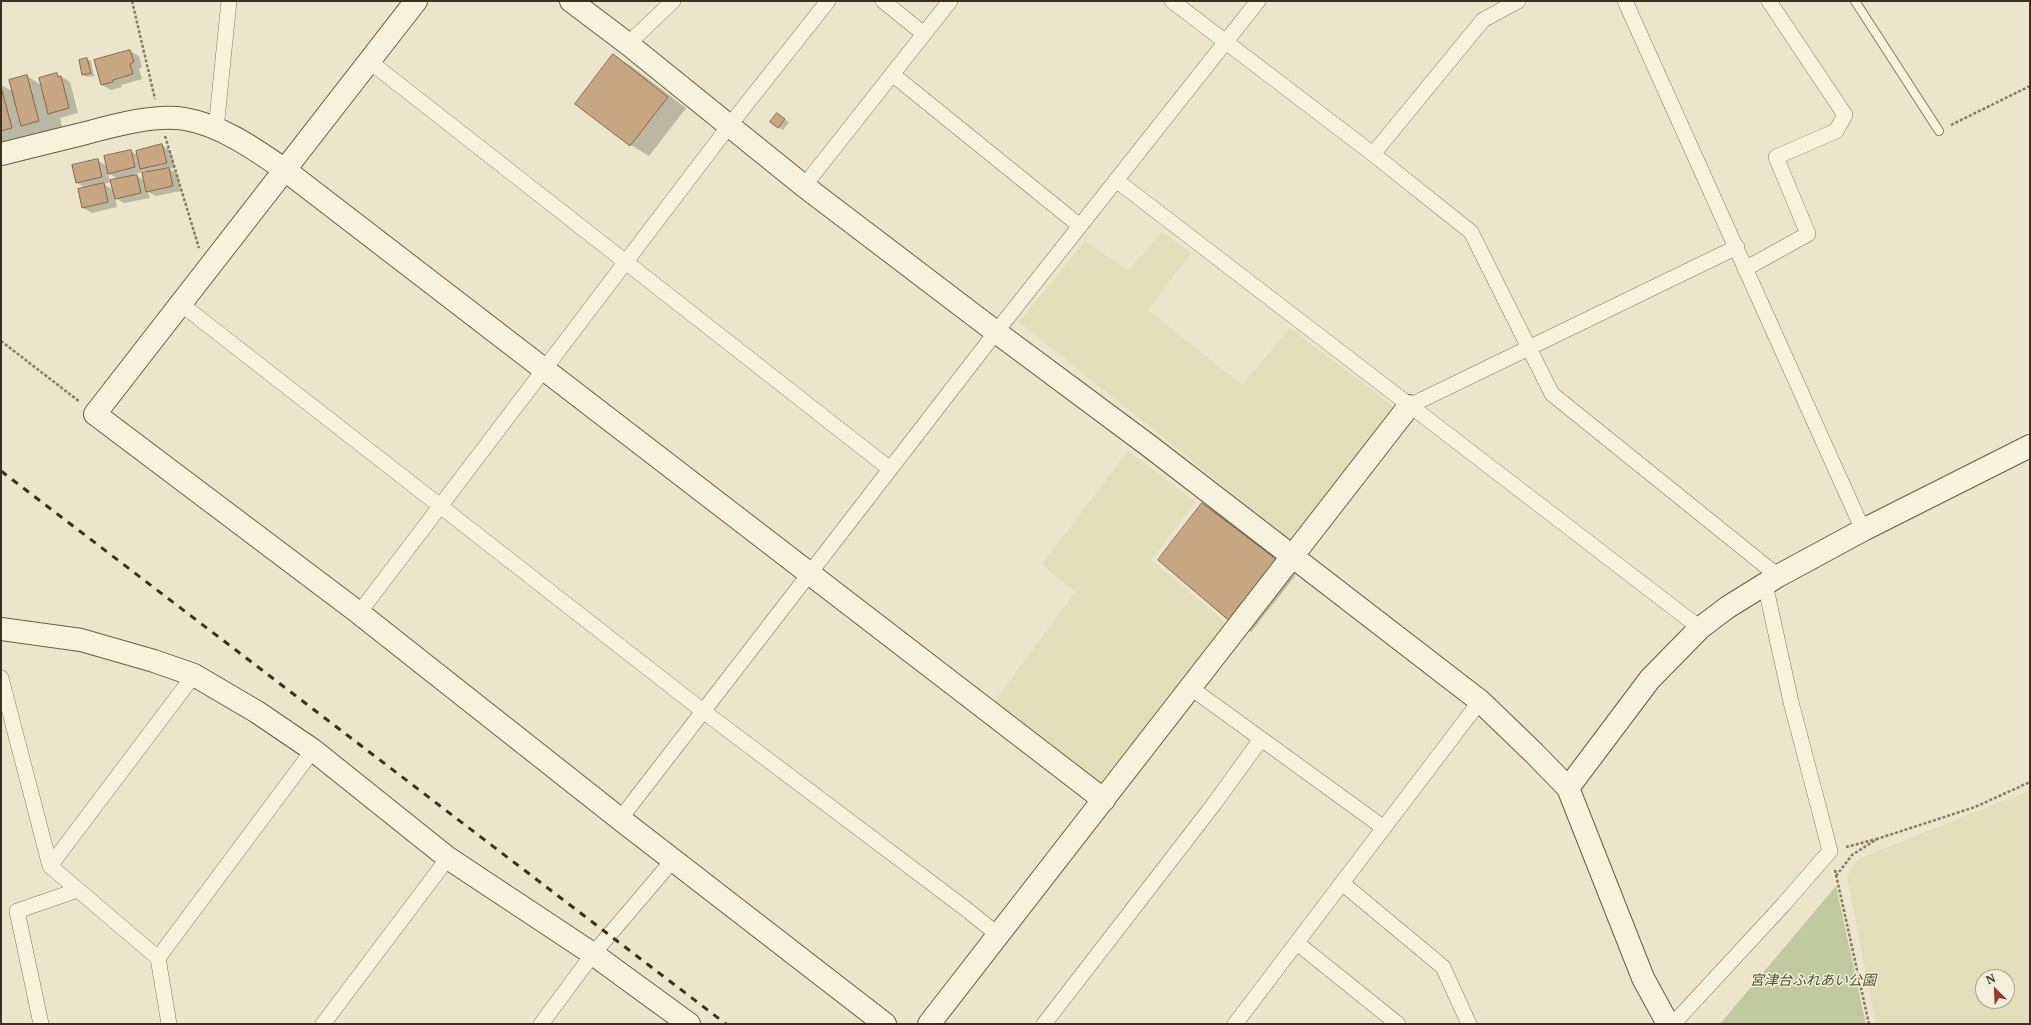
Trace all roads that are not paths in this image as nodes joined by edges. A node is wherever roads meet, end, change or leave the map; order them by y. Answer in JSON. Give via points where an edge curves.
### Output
{"nodes":[{"id":1,"x":229,"y":1,"type":"edge"},
{"id":2,"x":416,"y":1,"type":"edge"},
{"id":3,"x":572,"y":1,"type":"edge"},
{"id":4,"x":673,"y":1,"type":"edge"},
{"id":5,"x":828,"y":1,"type":"edge"},
{"id":6,"x":883,"y":1,"type":"edge"},
{"id":7,"x":950,"y":1,"type":"edge"},
{"id":8,"x":1172,"y":1,"type":"edge"},
{"id":9,"x":1258,"y":1,"type":"edge"},
{"id":10,"x":1518,"y":1,"type":"edge"},
{"id":11,"x":1625,"y":1,"type":"edge"},
{"id":12,"x":1769,"y":1,"type":"edge"},
{"id":13,"x":1855,"y":1,"type":"edge"},
{"id":14,"x":924,"y":34,"type":"junction"},
{"id":15,"x":1225,"y":42,"type":"junction"},
{"id":16,"x":628,"y":44,"type":"junction"},
{"id":17,"x":369,"y":61,"type":"junction"},
{"id":18,"x":892,"y":74,"type":"junction"},
{"id":19,"x":729,"y":126,"type":"junction"},
{"id":20,"x":216,"y":129,"type":"junction"},
{"id":21,"x":1939,"y":131,"type":"road end"},
{"id":22,"x":1,"y":154,"type":"edge"},
{"id":23,"x":1374,"y":154,"type":"junction"},
{"id":24,"x":285,"y":170,"type":"junction"},
{"id":25,"x":1116,"y":180,"type":"junction"},
{"id":26,"x":804,"y":186,"type":"junction"},
{"id":27,"x":1080,"y":226,"type":"junction"},
{"id":28,"x":1737,"y":247,"type":"junction"},
{"id":29,"x":626,"y":262,"type":"junction"},
{"id":30,"x":1745,"y":270,"type":"junction"},
{"id":31,"x":181,"y":304,"type":"junction"},
{"id":32,"x":996,"y":332,"type":"junction"},
{"id":33,"x":1527,"y":348,"type":"junction"},
{"id":34,"x":544,"y":369,"type":"junction"},
{"id":35,"x":1409,"y":406,"type":"junction"},
{"id":36,"x":2030,"y":446,"type":"edge"},
{"id":37,"x":890,"y":469,"type":"junction"},
{"id":38,"x":440,"y":506,"type":"junction"},
{"id":39,"x":1863,"y":530,"type":"junction"},
{"id":40,"x":1292,"y":557,"type":"junction"},
{"id":41,"x":809,"y":573,"type":"junction"},
{"id":42,"x":1771,"y":580,"type":"junction"},
{"id":43,"x":359,"y":613,"type":"junction"},
{"id":44,"x":1700,"y":628,"type":"junction"},
{"id":45,"x":1,"y":629,"type":"edge"},
{"id":46,"x":194,"y":675,"type":"junction"},
{"id":47,"x":1,"y":678,"type":"edge"},
{"id":48,"x":1191,"y":688,"type":"junction"},
{"id":49,"x":1480,"y":701,"type":"junction"},
{"id":50,"x":703,"y":711,"type":"junction"},
{"id":51,"x":1262,"y":739,"type":"junction"},
{"id":52,"x":313,"y":750,"type":"junction"},
{"id":53,"x":1568,"y":788,"type":"junction"},
{"id":54,"x":1104,"y":800,"type":"junction"},
{"id":55,"x":620,"y":819,"type":"junction"},
{"id":56,"x":1384,"y":828,"type":"junction"},
{"id":57,"x":448,"y":858,"type":"junction"},
{"id":58,"x":673,"y":860,"type":"junction"},
{"id":59,"x":50,"y":866,"type":"junction"},
{"id":60,"x":1342,"y":883,"type":"junction"},
{"id":61,"x":78,"y":890,"type":"junction"},
{"id":62,"x":998,"y":936,"type":"junction"},
{"id":63,"x":1297,"y":943,"type":"junction"},
{"id":64,"x":593,"y":954,"type":"junction"},
{"id":65,"x":158,"y":958,"type":"junction"},
{"id":66,"x":676,"y":1020,"type":"edge"},
{"id":67,"x":41,"y":1024,"type":"edge"},
{"id":68,"x":169,"y":1024,"type":"edge"},
{"id":69,"x":323,"y":1024,"type":"edge"},
{"id":70,"x":541,"y":1024,"type":"edge"},
{"id":71,"x":885,"y":1024,"type":"edge"},
{"id":72,"x":929,"y":1024,"type":"edge"},
{"id":73,"x":1044,"y":1024,"type":"edge"},
{"id":74,"x":1235,"y":1024,"type":"edge"},
{"id":75,"x":1398,"y":1024,"type":"edge"},
{"id":76,"x":1469,"y":1024,"type":"edge"},
{"id":77,"x":1668,"y":1024,"type":"edge"},
{"id":78,"x":1673,"y":1024,"type":"edge"}],
"edges":[{"from":1,"to":20,"type":"street"},
{"from":2,"to":17,"type":"street"},
{"from":3,"to":16,"type":"street"},
{"from":4,"to":16,"type":"street"},
{"from":5,"to":19,"type":"street"},
{"from":6,"to":14,"type":"street"},
{"from":7,"to":14,"type":"street"},
{"from":8,"to":15,"type":"street"},
{"from":9,"to":15,"type":"street"},
{"from":10,"to":23,"type":"street","via":[[1482,20]]},
{"from":11,"to":28,"type":"street"},
{"from":12,"to":30,"type":"street","via":[[1845,115],[1836,131],[1776,157],[1808,234]]},
{"from":13,"to":21,"type":"lane"},
{"from":14,"to":18,"type":"street"},
{"from":15,"to":23,"type":"street"},
{"from":15,"to":25,"type":"street"},
{"from":16,"to":19,"type":"street"},
{"from":17,"to":24,"type":"street"},
{"from":17,"to":29,"type":"street"},
{"from":18,"to":26,"type":"street"},
{"from":18,"to":27,"type":"street"},
{"from":19,"to":26,"type":"street"},
{"from":19,"to":29,"type":"street"},
{"from":20,"to":22,"type":"street","via":[[185,119],[130,122]]},
{"from":20,"to":24,"type":"street","via":[[251,146]]},
{"from":23,"to":33,"type":"street","via":[[1471,232]]},
{"from":24,"to":31,"type":"street"},
{"from":24,"to":34,"type":"street"},
{"from":25,"to":27,"type":"street"},
{"from":25,"to":35,"type":"street"},
{"from":26,"to":32,"type":"street"},
{"from":27,"to":32,"type":"street"},
{"from":28,"to":30,"type":"street"},
{"from":28,"to":33,"type":"street"},
{"from":29,"to":34,"type":"street"},
{"from":29,"to":37,"type":"street"},
{"from":30,"to":39,"type":"street"},
{"from":31,"to":38,"type":"street"},
{"from":31,"to":43,"type":"street","via":[[95,414]]},
{"from":32,"to":37,"type":"street"},
{"from":32,"to":40,"type":"street","via":[[1148,444]]},
{"from":33,"to":35,"type":"street"},
{"from":33,"to":42,"type":"street","via":[[1552,394]]},
{"from":34,"to":38,"type":"street"},
{"from":34,"to":41,"type":"street"},
{"from":35,"to":40,"type":"street"},
{"from":35,"to":44,"type":"street"},
{"from":36,"to":39,"type":"street"},
{"from":37,"to":41,"type":"street"},
{"from":38,"to":43,"type":"street"},
{"from":38,"to":50,"type":"street"},
{"from":39,"to":42,"type":"street"},
{"from":40,"to":48,"type":"street"},
{"from":40,"to":49,"type":"street"},
{"from":41,"to":50,"type":"street"},
{"from":41,"to":54,"type":"street"},
{"from":42,"to":44,"type":"street"},
{"from":42,"to":78,"type":"street","via":[[1791,702],[1830,851]]},
{"from":43,"to":55,"type":"street"},
{"from":44,"to":53,"type":"street","via":[[1650,679]]},
{"from":45,"to":46,"type":"street","via":[[81,640]]},
{"from":46,"to":52,"type":"street","via":[[258,712]]},
{"from":46,"to":59,"type":"street"},
{"from":47,"to":59,"type":"street"},
{"from":48,"to":51,"type":"street"},
{"from":48,"to":54,"type":"street"},
{"from":49,"to":53,"type":"street"},
{"from":49,"to":56,"type":"street"},
{"from":50,"to":55,"type":"street"},
{"from":50,"to":62,"type":"street","via":[[960,904]]},
{"from":51,"to":56,"type":"street"},
{"from":51,"to":73,"type":"street"},
{"from":52,"to":57,"type":"street"},
{"from":52,"to":65,"type":"street"},
{"from":53,"to":77,"type":"street","via":[[1643,978]]},
{"from":54,"to":62,"type":"street"},
{"from":55,"to":58,"type":"street"},
{"from":56,"to":60,"type":"street"},
{"from":57,"to":64,"type":"street"},
{"from":57,"to":69,"type":"street"},
{"from":58,"to":64,"type":"street"},
{"from":58,"to":71,"type":"street"},
{"from":59,"to":61,"type":"street"},
{"from":60,"to":63,"type":"street"},
{"from":60,"to":76,"type":"street","via":[[1443,967]]},
{"from":61,"to":65,"type":"street"},
{"from":61,"to":67,"type":"street","via":[[17,911]]},
{"from":62,"to":72,"type":"street"},
{"from":63,"to":74,"type":"street"},
{"from":63,"to":75,"type":"street"},
{"from":64,"to":66,"type":"street"},
{"from":64,"to":70,"type":"street"},
{"from":65,"to":68,"type":"street"}]}
